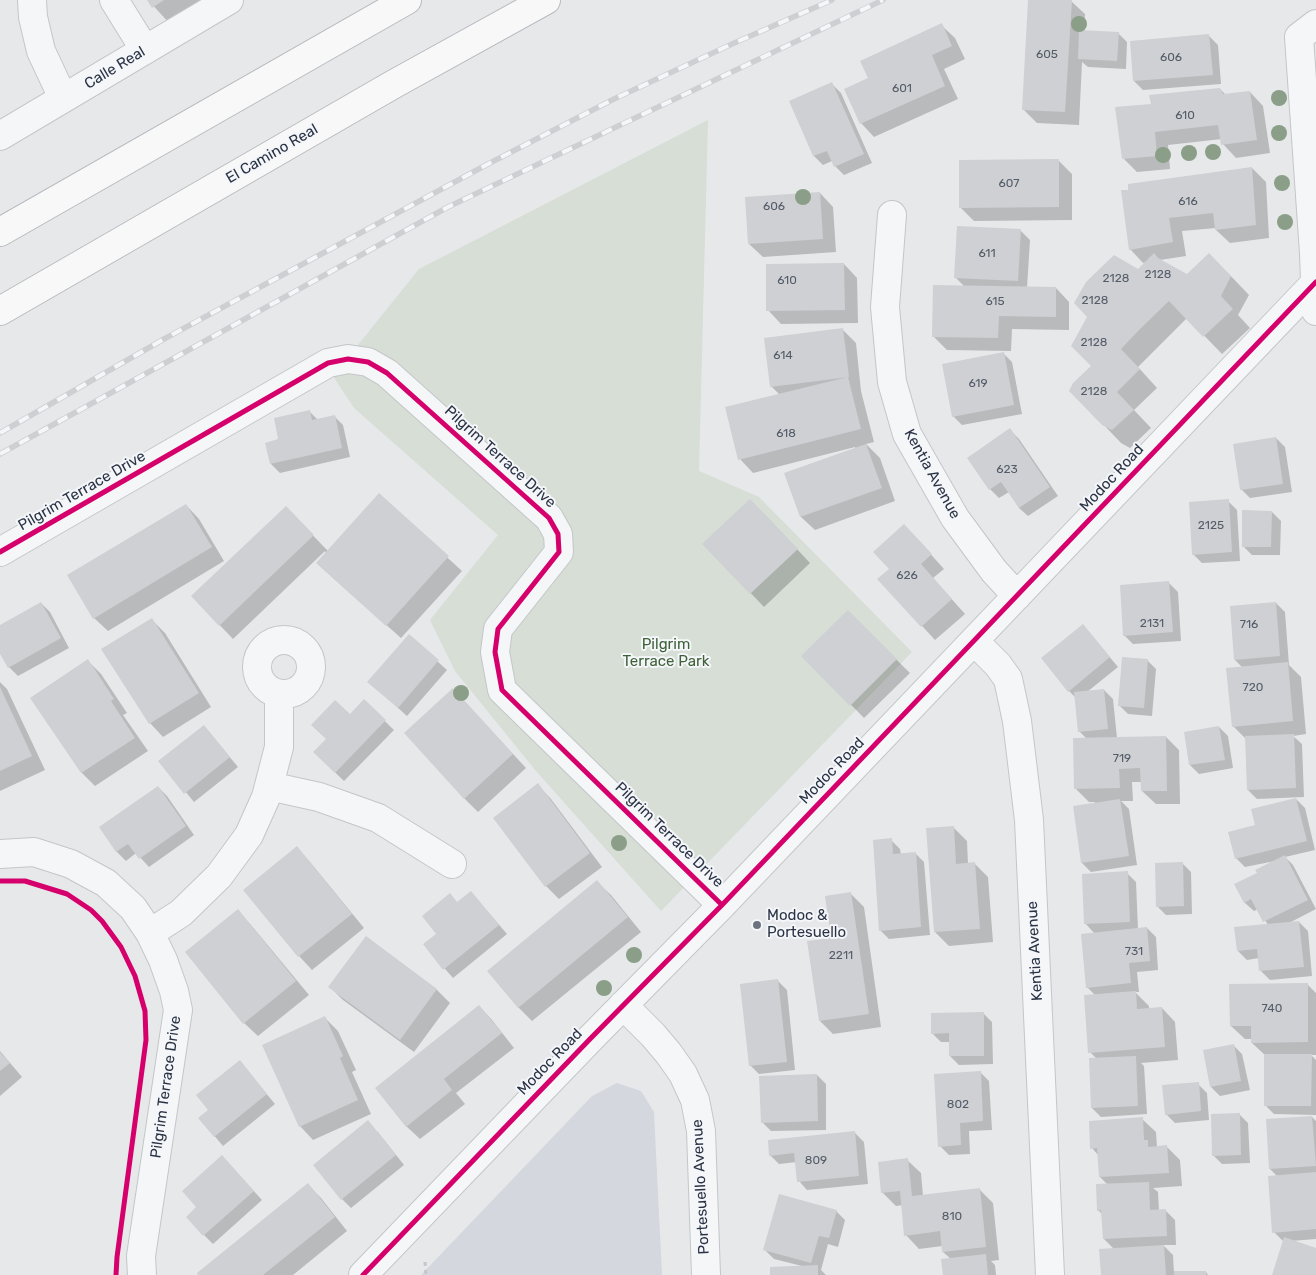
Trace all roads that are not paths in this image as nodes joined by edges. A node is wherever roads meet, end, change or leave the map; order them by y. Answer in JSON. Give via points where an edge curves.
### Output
{"nodes":[{"id":1,"x":32,"y":0,"type":"edge"},
{"id":2,"x":114,"y":0,"type":"edge"},
{"id":3,"x":229,"y":0,"type":"edge"},
{"id":4,"x":407,"y":0,"type":"edge"},
{"id":5,"x":546,"y":0,"type":"edge"},
{"id":6,"x":1307,"y":31,"type":"edge"},
{"id":7,"x":145,"y":50,"type":"junction"},
{"id":8,"x":63,"y":98,"type":"junction"},
{"id":9,"x":0,"y":136,"type":"edge"},
{"id":10,"x":892,"y":215,"type":"dead end"},
{"id":11,"x":0,"y":232,"type":"edge"},
{"id":12,"x":1315,"y":282,"type":"edge"},
{"id":13,"x":0,"y":311,"type":"edge"},
{"id":14,"x":1316,"y":311,"type":"edge"},
{"id":15,"x":0,"y":552,"type":"edge"},
{"id":16,"x":1017,"y":596,"type":"junction"},
{"id":17,"x":974,"y":641,"type":"junction"},
{"id":18,"x":279,"y":695,"type":"dead end"},
{"id":19,"x":269,"y":786,"type":"junction"},
{"id":20,"x":0,"y":854,"type":"edge"},
{"id":21,"x":452,"y":864,"type":"dead end"},
{"id":22,"x":722,"y":905,"type":"junction"},
{"id":23,"x":150,"y":933,"type":"junction"},
{"id":24,"x":624,"y":1005,"type":"junction"},
{"id":25,"x":142,"y":1275,"type":"edge"},
{"id":26,"x":363,"y":1275,"type":"edge"},
{"id":27,"x":706,"y":1275,"type":"edge"},
{"id":28,"x":1050,"y":1275,"type":"edge"}],
"edges":[{"from":1,"to":8,"type":"street","via":[[41,51]]},
{"from":2,"to":7,"type":"street"},
{"from":3,"to":7,"type":"street","name":"Calle Real"},
{"from":4,"to":11,"type":"highway"},
{"from":5,"to":13,"type":"highway","name":"El Camino Real"},
{"from":6,"to":12,"type":"street"},
{"from":7,"to":8,"type":"street","name":"Calle Real"},
{"from":8,"to":9,"type":"street","name":"Calle Real"},
{"from":10,"to":16,"type":"street","name":"Kentia Avenue","via":[[885,307],[892,382],[907,434],[955,518]]},
{"from":12,"to":14,"type":"street"},
{"from":12,"to":16,"type":"street","name":"Modoc Road"},
{"from":15,"to":22,"type":"street","name":"Pilgrim Terrace Drive","via":[[328,363],[348,359],[368,362],[387,373],[549,518],[558,534],[559,552],[498,629],[495,652],[502,690]]},
{"from":16,"to":17,"type":"street","name":"Modoc Road"},
{"from":17,"to":22,"type":"street","name":"Modoc Road"},
{"from":17,"to":28,"type":"street","name":"Kentia Avenue","via":[[1008,679],[1030,820]]},
{"from":18,"to":19,"type":"street","via":[[279,747]]},
{"from":19,"to":21,"type":"street","via":[[319,797],[378,818]]},
{"from":19,"to":23,"type":"street","via":[[249,835],[219,876],[181,913]]},
{"from":20,"to":23,"type":"street","name":"Pilgrim Terrace Drive","via":[[34,852],[71,864],[106,883],[133,908]]},
{"from":22,"to":24,"type":"street","name":"Modoc Road"},
{"from":23,"to":25,"type":"street","name":"Pilgrim Terrace Drive","via":[[164,960],[178,1010],[141,1256]]},
{"from":24,"to":26,"type":"street","name":"Modoc Road"},
{"from":24,"to":27,"type":"street","name":"Portesuello Avenue","via":[[684,1074],[695,1100],[700,1130]]}]}
